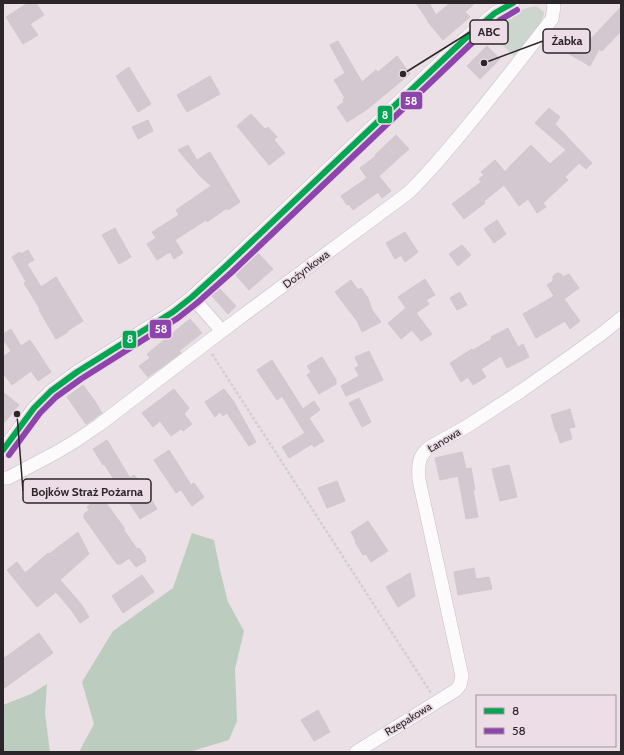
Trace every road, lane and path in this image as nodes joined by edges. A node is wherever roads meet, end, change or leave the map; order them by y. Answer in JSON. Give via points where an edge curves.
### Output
{"nodes":[{"id":1,"x":513,"y":3,"type":"edge"},
{"id":2,"x":553,"y":3,"type":"edge"},
{"id":3,"x":192,"y":297,"type":"junction"},
{"id":4,"x":621,"y":318,"type":"edge"},
{"id":5,"x":222,"y":331,"type":"junction"},
{"id":6,"x":206,"y":344,"type":"junction"},
{"id":7,"x":3,"y":450,"type":"edge"},
{"id":8,"x":3,"y":478,"type":"edge"},
{"id":9,"x":460,"y":685,"type":"joint"},
{"id":10,"x":436,"y":702,"type":"junction"},
{"id":11,"x":356,"y":752,"type":"edge"}],
"edges":[{"from":1,"to":3,"type":"street","via":[[468,36]]},
{"from":2,"to":5,"type":"street","name":"Dożynkowa","via":[[552,19],[483,107],[416,186]]},
{"from":3,"to":5,"type":"street"},
{"from":3,"to":7,"type":"street","via":[[51,391],[34,408]]},
{"from":4,"to":9,"type":"street","name":"Łanowa","via":[[572,356],[469,425],[430,446],[421,456],[419,480],[462,676]]},
{"from":5,"to":6,"type":"street","name":"Dożynkowa"},
{"from":6,"to":8,"type":"street","name":"Dożynkowa","via":[[77,440],[8,478]]},
{"from":6,"to":10,"type":"path"},
{"from":9,"to":10,"type":"street","name":"Rzepakowa"},
{"from":10,"to":11,"type":"street","name":"Rzepakowa"}]}
